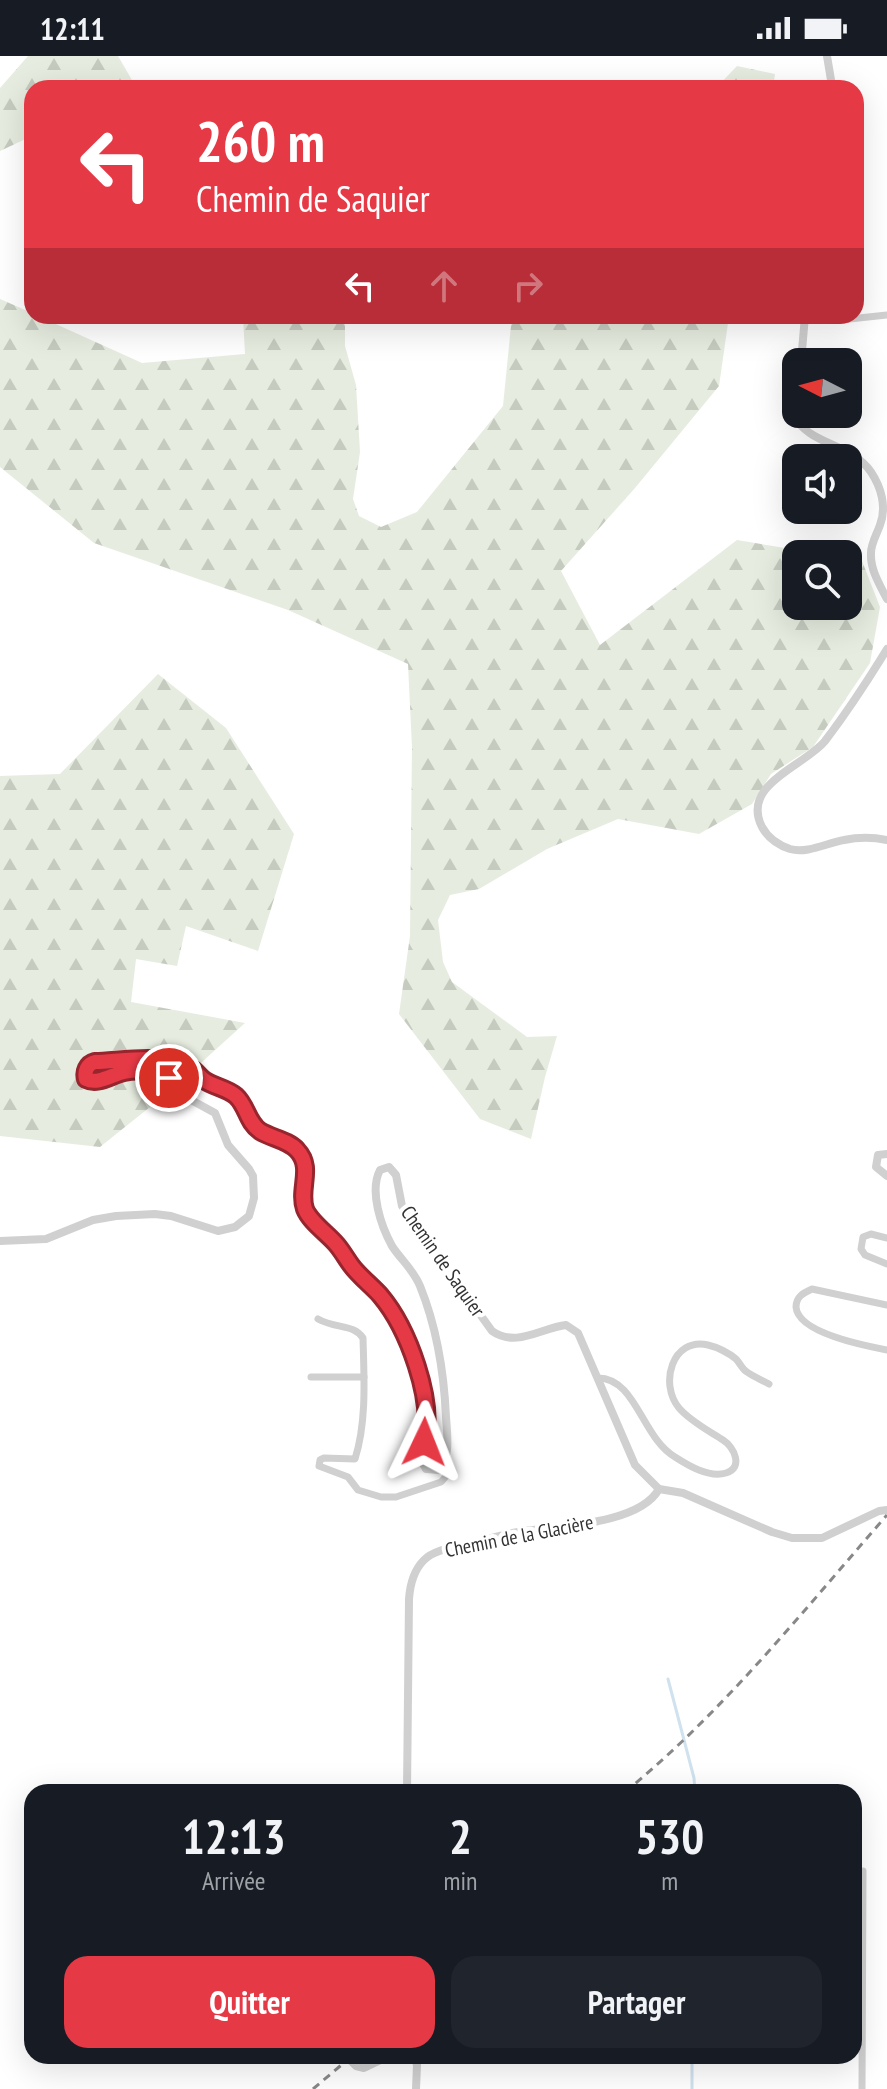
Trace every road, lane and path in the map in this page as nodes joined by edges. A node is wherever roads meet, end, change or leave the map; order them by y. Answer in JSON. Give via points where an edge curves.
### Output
{"nodes":[{"id":1,"x":827,"y":56,"type":"edge"},
{"id":2,"x":830,"y":80,"type":"edge"},
{"id":3,"x":887,"y":315,"type":"edge"},
{"id":4,"x":864,"y":317,"type":"edge"},
{"id":5,"x":804,"y":324,"type":"edge"},
{"id":6,"x":802,"y":348,"type":"edge"},
{"id":7,"x":804,"y":428,"type":"edge"},
{"id":8,"x":885,"y":507,"type":"edge"},
{"id":9,"x":887,"y":599,"type":"edge"},
{"id":10,"x":887,"y":649,"type":"edge"},
{"id":11,"x":887,"y":840,"type":"edge"},
{"id":12,"x":887,"y":1154,"type":"edge"},
{"id":13,"x":887,"y":1176,"type":"edge"},
{"id":14,"x":887,"y":1238,"type":"edge"},
{"id":15,"x":0,"y":1241,"type":"edge"},
{"id":16,"x":887,"y":1264,"type":"edge"},
{"id":17,"x":887,"y":1305,"type":"edge"},
{"id":18,"x":318,"y":1319,"type":"dead end"},
{"id":19,"x":887,"y":1350,"type":"edge"},
{"id":20,"x":311,"y":1377,"type":"dead end"},
{"id":21,"x":364,"y":1377,"type":"junction"},
{"id":22,"x":598,"y":1378,"type":"junction"},
{"id":23,"x":769,"y":1384,"type":"dead end"},
{"id":24,"x":443,"y":1466,"type":"junction"},
{"id":25,"x":655,"y":1489,"type":"junction"},
{"id":26,"x":887,"y":1510,"type":"edge"},
{"id":27,"x":407,"y":1784,"type":"edge"},
{"id":28,"x":863,"y":1871,"type":"dead end"},
{"id":29,"x":862,"y":1899,"type":"edge"},
{"id":30,"x":354,"y":2064,"type":"edge"},
{"id":31,"x":372,"y":2064,"type":"edge"},
{"id":32,"x":415,"y":2064,"type":"edge"},
{"id":33,"x":861,"y":2064,"type":"edge"},
{"id":34,"x":416,"y":2089,"type":"edge"},
{"id":35,"x":862,"y":2089,"type":"edge"}],
"edges":[{"from":1,"to":2,"type":"street"},
{"from":3,"to":4,"type":"street"},
{"from":5,"to":6,"type":"street"},
{"from":7,"to":8,"type":"street","via":[[867,467]]},
{"from":8,"to":9,"type":"street","via":[[871,552]]},
{"from":10,"to":11,"type":"street","via":[[820,746],[761,795],[758,817],[769,837],[800,851],[856,838]]},
{"from":12,"to":13,"type":"street","via":[[875,1160]]},
{"from":14,"to":16,"type":"street","via":[[863,1237],[861,1249]]},
{"from":15,"to":24,"type":"street","via":[[46,1239],[93,1220],[140,1214],[171,1216],[218,1231],[243,1224],[252,1209],[253,1176],[228,1145],[215,1113],[159,1073],[127,1071],[93,1082],[85,1075],[95,1062],[186,1065],[236,1096],[254,1126],[303,1158],[305,1210],[393,1313],[425,1394],[423,1466],[432,1472]]},
{"from":17,"to":19,"type":"street","via":[[812,1289],[797,1301],[796,1312],[803,1321],[842,1340]]},
{"from":18,"to":21,"type":"street","via":[[361,1333]]},
{"from":20,"to":21,"type":"street"},
{"from":21,"to":24,"type":"street","via":[[355,1459],[324,1458],[319,1466],[348,1477],[358,1490],[396,1497],[441,1482],[448,1474]]},
{"from":22,"to":23,"type":"street","via":[[623,1387],[647,1429],[671,1455],[704,1472],[720,1473],[734,1467],[735,1451],[678,1407],[670,1391],[673,1361],[690,1345],[710,1345]]},
{"from":22,"to":24,"type":"street","name":"Chemin de Saquier","via":[[582,1340],[569,1326],[516,1338],[492,1331],[402,1206],[395,1171],[380,1170],[377,1204],[391,1243],[420,1285],[442,1365],[447,1444]]},
{"from":22,"to":25,"type":"street","name":"Chemin de Saquier","via":[[635,1465]]},
{"from":25,"to":26,"type":"street","via":[[683,1493],[792,1538],[822,1538]]},
{"from":25,"to":27,"type":"street","name":"Chemin de la Glacière","via":[[643,1506],[600,1520],[480,1541],[422,1561],[409,1599]]},
{"from":28,"to":29,"type":"street"},
{"from":30,"to":31,"type":"street"},
{"from":32,"to":34,"type":"street"},
{"from":33,"to":35,"type":"street"}]}
